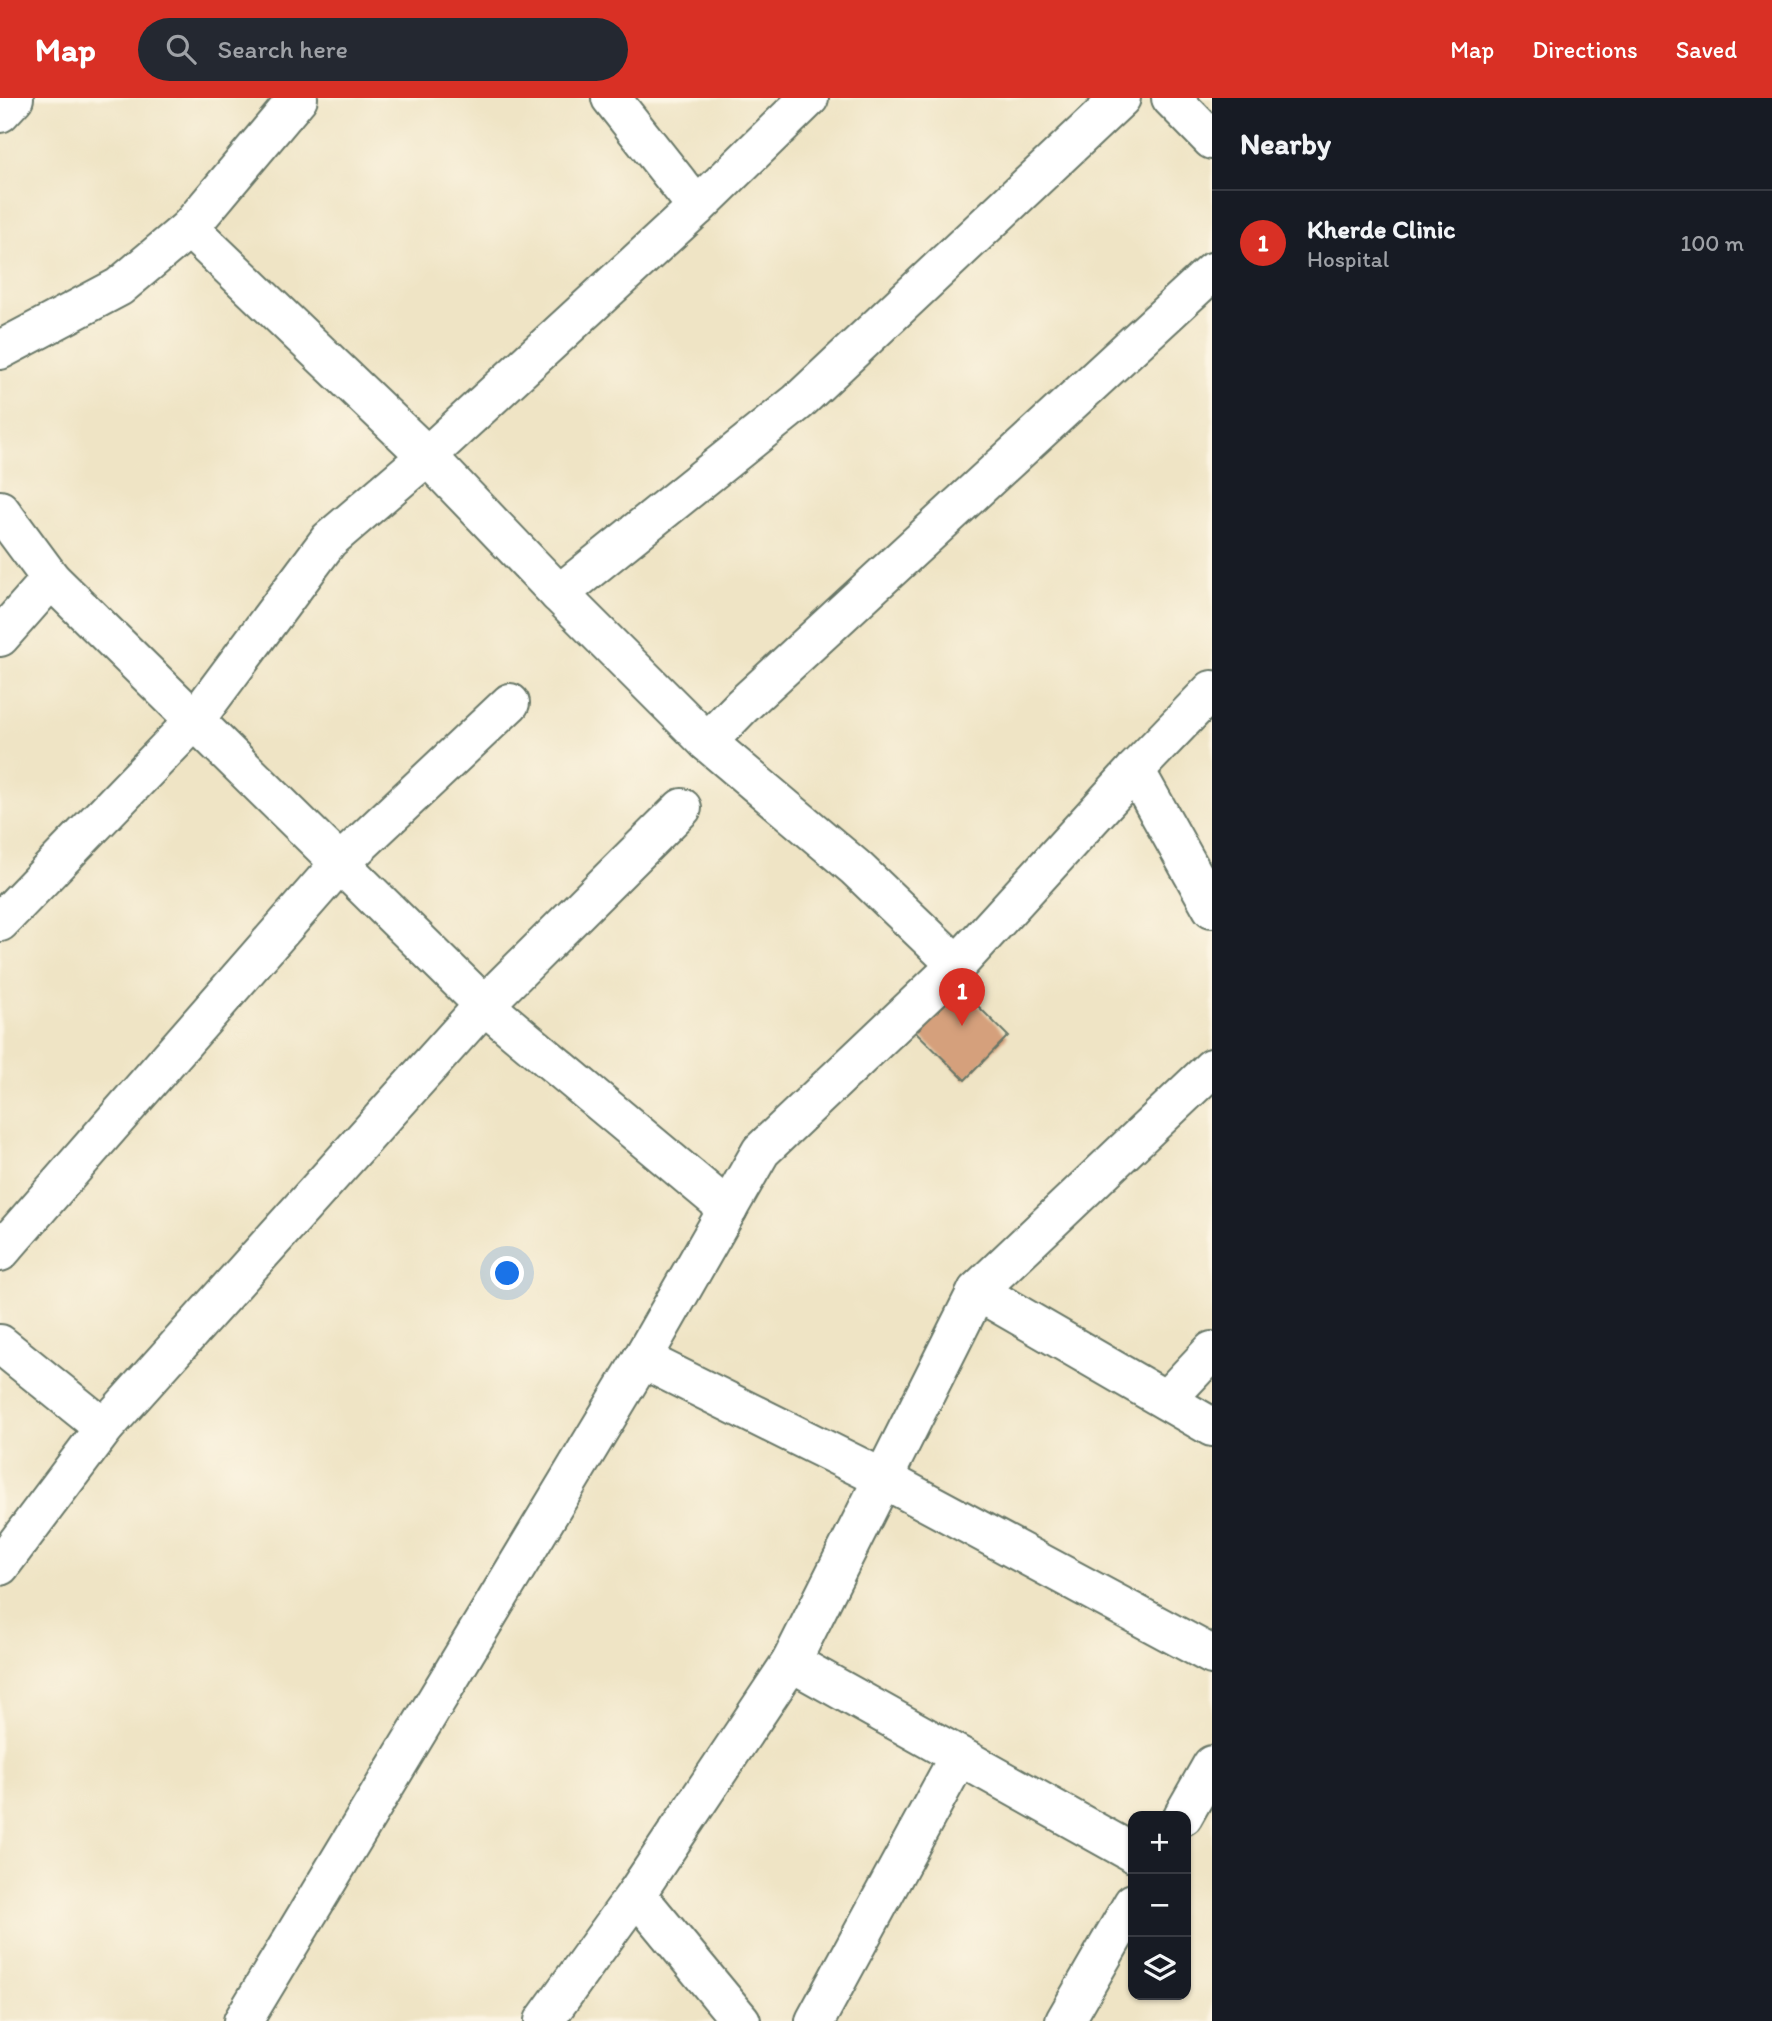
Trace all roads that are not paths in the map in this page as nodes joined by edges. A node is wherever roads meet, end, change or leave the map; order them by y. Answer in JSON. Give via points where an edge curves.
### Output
{"nodes":[{"id":1,"x":14,"y":98,"type":"edge"},
{"id":2,"x":298,"y":98,"type":"edge"},
{"id":3,"x":611,"y":98,"type":"edge"},
{"id":4,"x":808,"y":98,"type":"edge"},
{"id":5,"x":1121,"y":98,"type":"edge"},
{"id":6,"x":1171,"y":98,"type":"edge"},
{"id":7,"x":0,"y":113,"type":"edge"},
{"id":8,"x":1212,"y":140,"type":"edge"},
{"id":9,"x":697,"y":208,"type":"junction"},
{"id":10,"x":188,"y":228,"type":"junction"},
{"id":11,"x":1212,"y":272,"type":"edge"},
{"id":12,"x":0,"y":350,"type":"edge"},
{"id":13,"x":427,"y":456,"type":"junction"},
{"id":14,"x":0,"y":510,"type":"edge"},
{"id":15,"x":51,"y":579,"type":"junction"},
{"id":16,"x":559,"y":594,"type":"junction"},
{"id":17,"x":0,"y":638,"type":"edge"},
{"id":18,"x":1212,"y":690,"type":"edge"},
{"id":19,"x":510,"y":703,"type":"dead end"},
{"id":20,"x":195,"y":720,"type":"junction"},
{"id":21,"x":707,"y":743,"type":"junction"},
{"id":22,"x":1135,"y":770,"type":"junction"},
{"id":23,"x":682,"y":808,"type":"dead end"},
{"id":24,"x":340,"y":863,"type":"junction"},
{"id":25,"x":1212,"y":908,"type":"edge"},
{"id":26,"x":0,"y":922,"type":"edge"},
{"id":27,"x":957,"y":965,"type":"junction"},
{"id":28,"x":484,"y":1005,"type":"junction"},
{"id":29,"x":1212,"y":1068,"type":"edge"},
{"id":30,"x":728,"y":1209,"type":"junction"},
{"id":31,"x":0,"y":1252,"type":"edge"},
{"id":32,"x":977,"y":1291,"type":"junction"},
{"id":33,"x":0,"y":1344,"type":"edge"},
{"id":34,"x":1212,"y":1351,"type":"edge"},
{"id":35,"x":642,"y":1360,"type":"junction"},
{"id":36,"x":1166,"y":1400,"type":"junction"},
{"id":37,"x":1212,"y":1427,"type":"edge"},
{"id":38,"x":104,"y":1428,"type":"junction"},
{"id":39,"x":884,"y":1479,"type":"junction"},
{"id":40,"x":0,"y":1566,"type":"edge"},
{"id":41,"x":1212,"y":1655,"type":"edge"},
{"id":42,"x":791,"y":1662,"type":"junction"},
{"id":43,"x":959,"y":1756,"type":"junction"},
{"id":44,"x":1212,"y":1765,"type":"edge"},
{"id":45,"x":1186,"y":1811,"type":"edge"},
{"id":46,"x":1128,"y":1850,"type":"edge"},
{"id":47,"x":636,"y":1894,"type":"junction"},
{"id":48,"x":1128,"y":1912,"type":"edge"},
{"id":49,"x":243,"y":2021,"type":"edge"},
{"id":50,"x":544,"y":2021,"type":"edge"},
{"id":51,"x":740,"y":2021,"type":"edge"},
{"id":52,"x":816,"y":2021,"type":"edge"},
{"id":53,"x":1065,"y":2021,"type":"edge"}],
"edges":[{"from":1,"to":7,"type":"street"},
{"from":2,"to":10,"type":"street"},
{"from":3,"to":9,"type":"street"},
{"from":4,"to":9,"type":"street"},
{"from":5,"to":16,"type":"street","via":[[797,402]]},
{"from":6,"to":8,"type":"street"},
{"from":9,"to":13,"type":"street"},
{"from":10,"to":12,"type":"street","via":[[119,287]]},
{"from":10,"to":13,"type":"street"},
{"from":11,"to":21,"type":"street"},
{"from":13,"to":16,"type":"street"},
{"from":13,"to":20,"type":"street","via":[[329,540]]},
{"from":14,"to":15,"type":"street"},
{"from":15,"to":17,"type":"street"},
{"from":15,"to":20,"type":"street"},
{"from":16,"to":21,"type":"street"},
{"from":18,"to":22,"type":"street"},
{"from":19,"to":24,"type":"street"},
{"from":20,"to":24,"type":"street"},
{"from":20,"to":26,"type":"street"},
{"from":21,"to":27,"type":"street","via":[[856,869]]},
{"from":22,"to":25,"type":"street"},
{"from":22,"to":27,"type":"street"},
{"from":23,"to":28,"type":"street"},
{"from":24,"to":28,"type":"street"},
{"from":24,"to":31,"type":"street"},
{"from":27,"to":30,"type":"street","via":[[761,1152]]},
{"from":28,"to":30,"type":"street"},
{"from":28,"to":38,"type":"street"},
{"from":29,"to":32,"type":"street"},
{"from":30,"to":35,"type":"street"},
{"from":32,"to":36,"type":"street"},
{"from":32,"to":39,"type":"street"},
{"from":33,"to":38,"type":"street"},
{"from":34,"to":36,"type":"street"},
{"from":35,"to":39,"type":"street"},
{"from":35,"to":49,"type":"street"},
{"from":36,"to":37,"type":"street"},
{"from":38,"to":40,"type":"street"},
{"from":39,"to":41,"type":"street"},
{"from":39,"to":42,"type":"street"},
{"from":42,"to":43,"type":"street"},
{"from":42,"to":47,"type":"street"},
{"from":43,"to":46,"type":"street"},
{"from":43,"to":52,"type":"street"},
{"from":44,"to":45,"type":"street"},
{"from":47,"to":50,"type":"street"},
{"from":47,"to":51,"type":"street"},
{"from":48,"to":53,"type":"street"}]}
